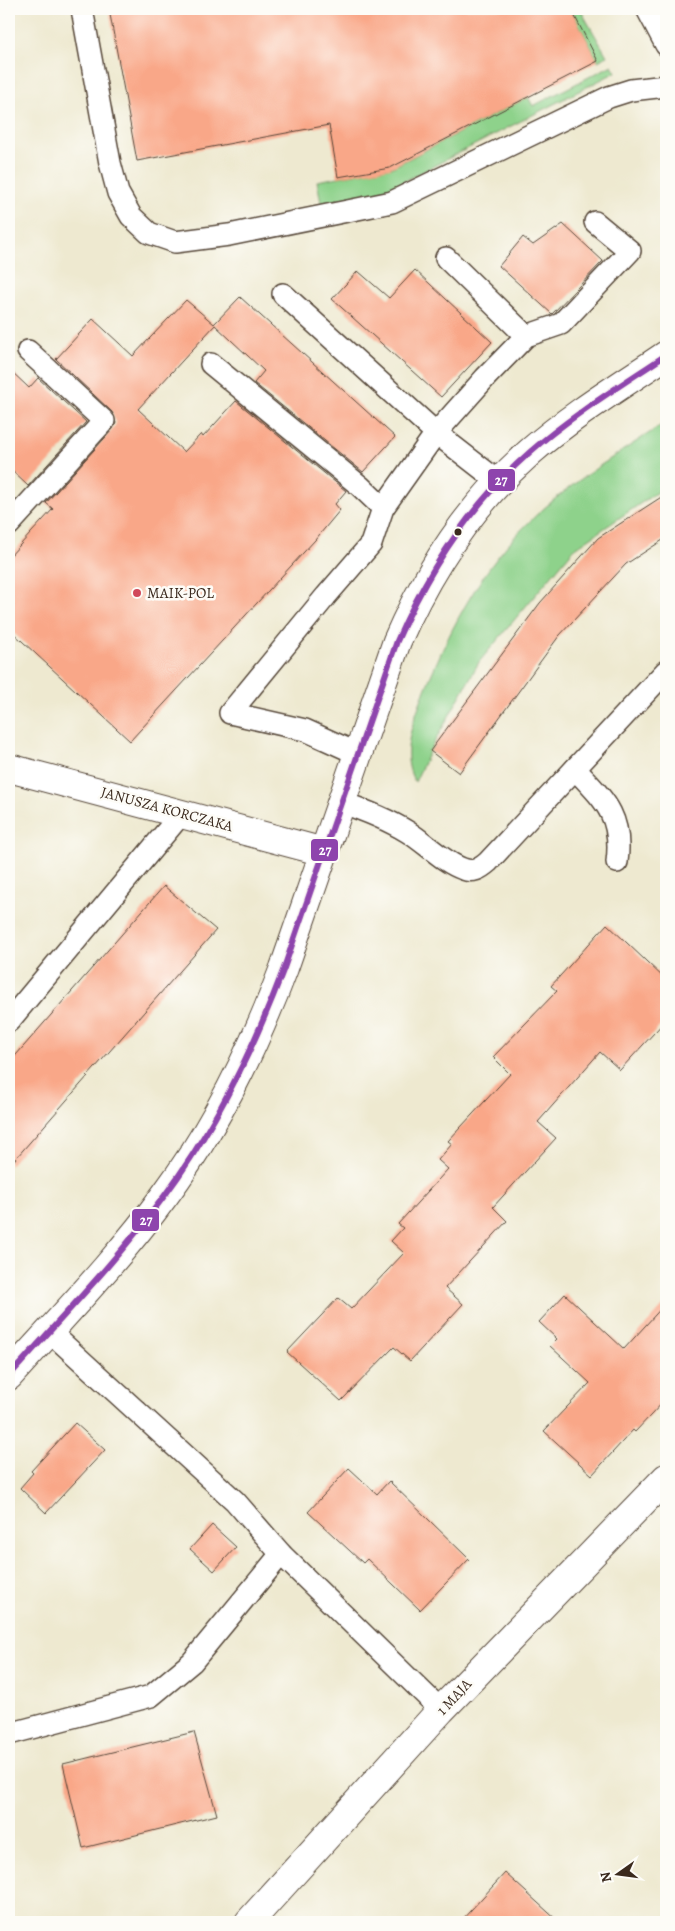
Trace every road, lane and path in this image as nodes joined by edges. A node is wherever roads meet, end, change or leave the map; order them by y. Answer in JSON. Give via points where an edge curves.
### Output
{"nodes":[{"id":1,"x":82,"y":9,"type":"edge"},
{"id":2,"x":647,"y":9,"type":"edge"},
{"id":3,"x":666,"y":45,"type":"edge"},
{"id":4,"x":666,"y":86,"type":"edge"},
{"id":5,"x":595,"y":222,"type":"dead end"},
{"id":6,"x":446,"y":258,"type":"dead end"},
{"id":7,"x":283,"y":294,"type":"dead end"},
{"id":8,"x":526,"y":336,"type":"junction"},
{"id":9,"x":28,"y":351,"type":"dead end"},
{"id":10,"x":666,"y":355,"type":"edge"},
{"id":11,"x":211,"y":364,"type":"dead end"},
{"id":12,"x":436,"y":433,"type":"junction"},
{"id":13,"x":500,"y":482,"type":"junction"},
{"id":14,"x":382,"y":508,"type":"junction"},
{"id":15,"x":12,"y":515,"type":"edge"},
{"id":16,"x":666,"y":672,"type":"edge"},
{"id":17,"x":356,"y":753,"type":"junction"},
{"id":18,"x":9,"y":768,"type":"edge"},
{"id":19,"x":575,"y":769,"type":"junction"},
{"id":20,"x":340,"y":802,"type":"junction"},
{"id":21,"x":182,"y":813,"type":"junction"},
{"id":22,"x":324,"y":852,"type":"junction"},
{"id":23,"x":616,"y":862,"type":"dead end"},
{"id":24,"x":9,"y":1021,"type":"edge"},
{"id":25,"x":49,"y":1331,"type":"junction"},
{"id":26,"x":9,"y":1376,"type":"edge"},
{"id":27,"x":666,"y":1478,"type":"edge"},
{"id":28,"x":281,"y":1554,"type":"junction"},
{"id":29,"x":442,"y":1710,"type":"junction"},
{"id":30,"x":9,"y":1734,"type":"edge"},
{"id":31,"x":249,"y":1922,"type":"edge"}],
"edges":[{"from":1,"to":4,"type":"lane","via":[[118,193],[131,216],[149,233],[174,242],[229,236],[392,202],[609,97],[632,90]]},
{"from":2,"to":3,"type":"lane"},
{"from":5,"to":8,"type":"lane","via":[[630,251],[561,324]]},
{"from":6,"to":8,"type":"lane"},
{"from":7,"to":12,"type":"lane"},
{"from":8,"to":12,"type":"lane"},
{"from":9,"to":15,"type":"lane","via":[[104,421]]},
{"from":10,"to":13,"type":"street","via":[[531,451]]},
{"from":11,"to":14,"type":"lane","via":[[360,486]]},
{"from":12,"to":13,"type":"lane"},
{"from":12,"to":14,"type":"lane"},
{"from":13,"to":17,"type":"street","via":[[480,503],[445,551],[412,608]]},
{"from":14,"to":17,"type":"lane","via":[[371,544],[230,713],[305,730]]},
{"from":16,"to":19,"type":"lane"},
{"from":17,"to":20,"type":"street"},
{"from":18,"to":21,"type":"street","name":"JANUSZA KORCZAKA"},
{"from":19,"to":20,"type":"lane","via":[[488,862],[470,871],[458,867],[408,832]]},
{"from":19,"to":23,"type":"lane","via":[[606,804],[616,825],[620,841]]},
{"from":20,"to":22,"type":"street"},
{"from":21,"to":22,"type":"street","name":"JANUSZA KORCZAKA"},
{"from":21,"to":24,"type":"lane"},
{"from":22,"to":25,"type":"street","via":[[271,1003],[231,1090],[165,1195]]},
{"from":25,"to":26,"type":"street"},
{"from":25,"to":28,"type":"lane","via":[[235,1501]]},
{"from":27,"to":29,"type":"street","name":"1 MAJA"},
{"from":28,"to":29,"type":"lane"},
{"from":28,"to":30,"type":"lane","via":[[192,1662],[151,1696]]},
{"from":29,"to":31,"type":"street","name":"1 MAJA"}]}
